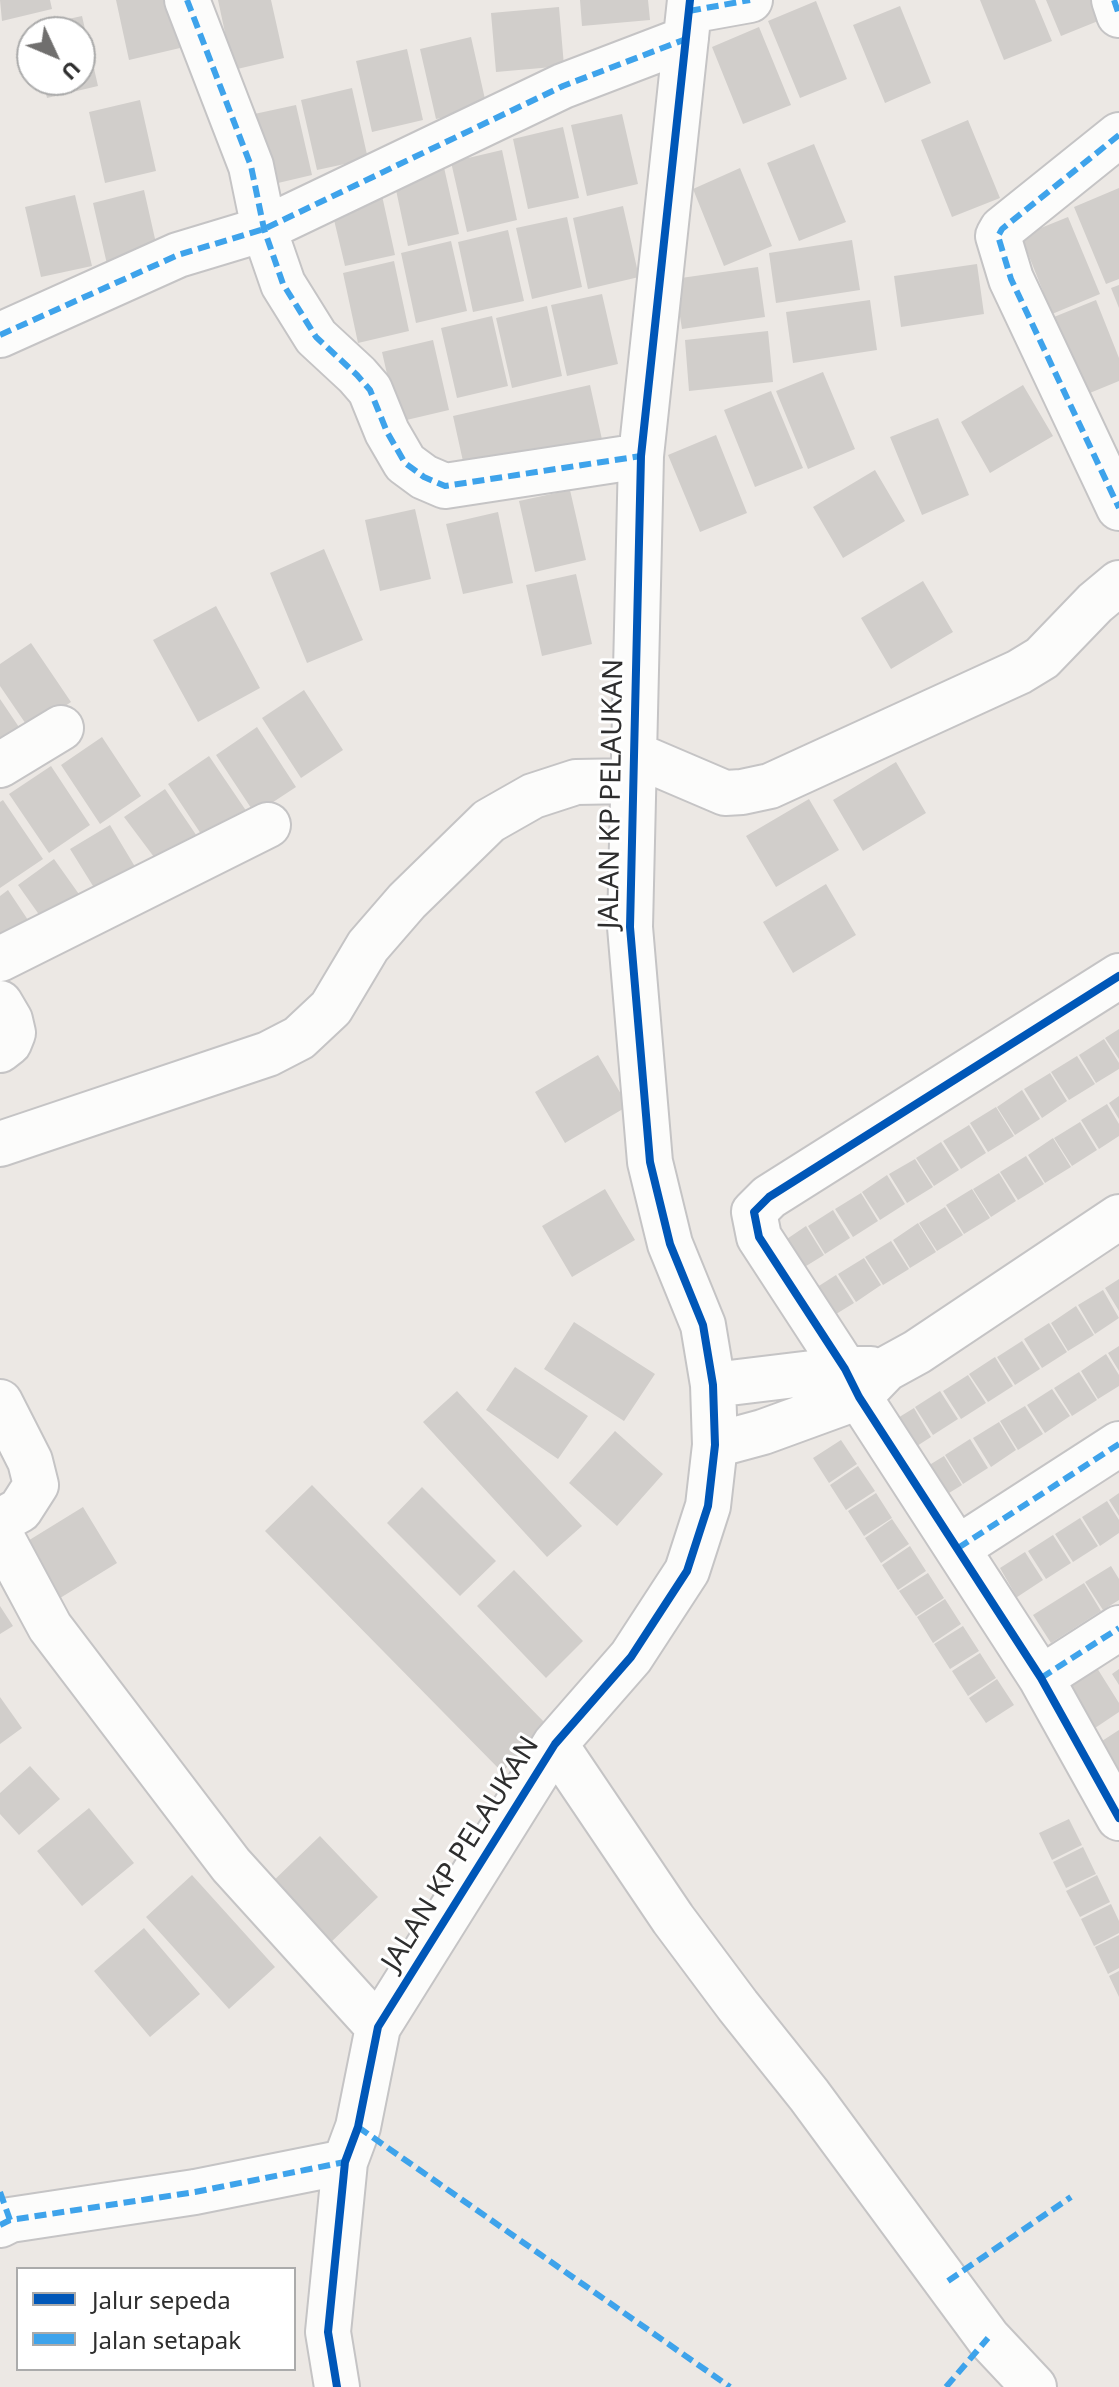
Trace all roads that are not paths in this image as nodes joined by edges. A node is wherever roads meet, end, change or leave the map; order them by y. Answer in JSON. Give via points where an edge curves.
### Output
{"nodes":[{"id":1,"x":187,"y":0,"type":"edge"},
{"id":2,"x":750,"y":0,"type":"edge"},
{"id":3,"x":1114,"y":0,"type":"edge"},
{"id":4,"x":1119,"y":15,"type":"edge"},
{"id":5,"x":688,"y":17,"type":"edge"},
{"id":6,"x":1119,"y":135,"type":"edge"},
{"id":7,"x":264,"y":229,"type":"junction"},
{"id":8,"x":0,"y":335,"type":"edge"},
{"id":9,"x":641,"y":456,"type":"junction"},
{"id":10,"x":1119,"y":508,"type":"edge"},
{"id":11,"x":1119,"y":583,"type":"edge"},
{"id":12,"x":61,"y":728,"type":"dead end"},
{"id":13,"x":0,"y":765,"type":"edge"},
{"id":14,"x":634,"y":768,"type":"junction"},
{"id":15,"x":268,"y":825,"type":"dead end"},
{"id":16,"x":0,"y":959,"type":"edge"},
{"id":17,"x":1119,"y":976,"type":"edge"},
{"id":18,"x":0,"y":1003,"type":"edge"},
{"id":19,"x":0,"y":1050,"type":"edge"},
{"id":20,"x":0,"y":1144,"type":"edge"},
{"id":21,"x":1119,"y":1217,"type":"edge"},
{"id":22,"x":863,"y":1378,"type":"junction"},
{"id":23,"x":713,"y":1385,"type":"junction"},
{"id":24,"x":0,"y":1402,"type":"edge"},
{"id":25,"x":1119,"y":1444,"type":"edge"},
{"id":26,"x":715,"y":1445,"type":"junction"},
{"id":27,"x":0,"y":1521,"type":"edge"},
{"id":28,"x":0,"y":1534,"type":"edge"},
{"id":29,"x":958,"y":1548,"type":"junction"},
{"id":30,"x":1119,"y":1628,"type":"edge"},
{"id":31,"x":1041,"y":1678,"type":"junction"},
{"id":32,"x":555,"y":1744,"type":"junction"},
{"id":33,"x":1118,"y":1815,"type":"edge"},
{"id":34,"x":378,"y":2027,"type":"junction"},
{"id":35,"x":345,"y":2162,"type":"junction"},
{"id":36,"x":3,"y":2212,"type":"edge"},
{"id":37,"x":337,"y":2387,"type":"edge"},
{"id":38,"x":1034,"y":2387,"type":"edge"}],
"edges":[{"from":1,"to":7,"type":"street","via":[[251,166]]},
{"from":2,"to":5,"type":"street"},
{"from":3,"to":4,"type":"street"},
{"from":5,"to":7,"type":"street","via":[[563,86]]},
{"from":5,"to":9,"type":"street","name":"JALAN KP PELAUKAN"},
{"from":6,"to":10,"type":"street","via":[[998,236],[1011,279]]},
{"from":7,"to":8,"type":"street","via":[[178,255]]},
{"from":7,"to":9,"type":"street","via":[[297,311],[370,390],[405,463],[424,477],[445,486]]},
{"from":9,"to":14,"type":"street","name":"JALAN KP PELAUKAN"},
{"from":11,"to":14,"type":"street","via":[[1042,658],[1019,672],[770,786],[725,793]]},
{"from":12,"to":13,"type":"street"},
{"from":14,"to":20,"type":"street","via":[[533,796],[489,821],[407,901],[368,946],[331,1008],[299,1038],[268,1054]]},
{"from":14,"to":23,"type":"street","name":"JALAN KP PELAUKAN","via":[[630,927],[650,1162],[670,1244],[703,1325]]},
{"from":15,"to":16,"type":"street"},
{"from":17,"to":22,"type":"street","via":[[769,1197],[754,1212],[759,1237]]},
{"from":18,"to":19,"type":"street","via":[[13,1033]]},
{"from":21,"to":22,"type":"street","via":[[917,1352]]},
{"from":22,"to":23,"type":"street"},
{"from":22,"to":26,"type":"street","via":[[763,1432]]},
{"from":22,"to":29,"type":"street"},
{"from":23,"to":26,"type":"street","name":"JALAN KP PELAUKAN"},
{"from":24,"to":27,"type":"street","via":[[30,1461],[36,1485],[20,1510]]},
{"from":25,"to":29,"type":"street"},
{"from":26,"to":32,"type":"street","name":"JALAN KP PELAUKAN","via":[[708,1506],[687,1571],[631,1657]]},
{"from":28,"to":34,"type":"street","via":[[50,1627],[231,1865]]},
{"from":29,"to":31,"type":"street"},
{"from":30,"to":31,"type":"street"},
{"from":31,"to":33,"type":"street"},
{"from":32,"to":34,"type":"street","name":"JALAN KP PELAUKAN"},
{"from":32,"to":38,"type":"street","via":[[728,1994],[988,2338]]},
{"from":34,"to":35,"type":"street","name":"JALAN KP PELAUKAN","via":[[358,2127]]},
{"from":35,"to":36,"type":"street","via":[[195,2192]]},
{"from":35,"to":37,"type":"street","name":"JALAN KP PELAUKAN","via":[[328,2332]]}]}
